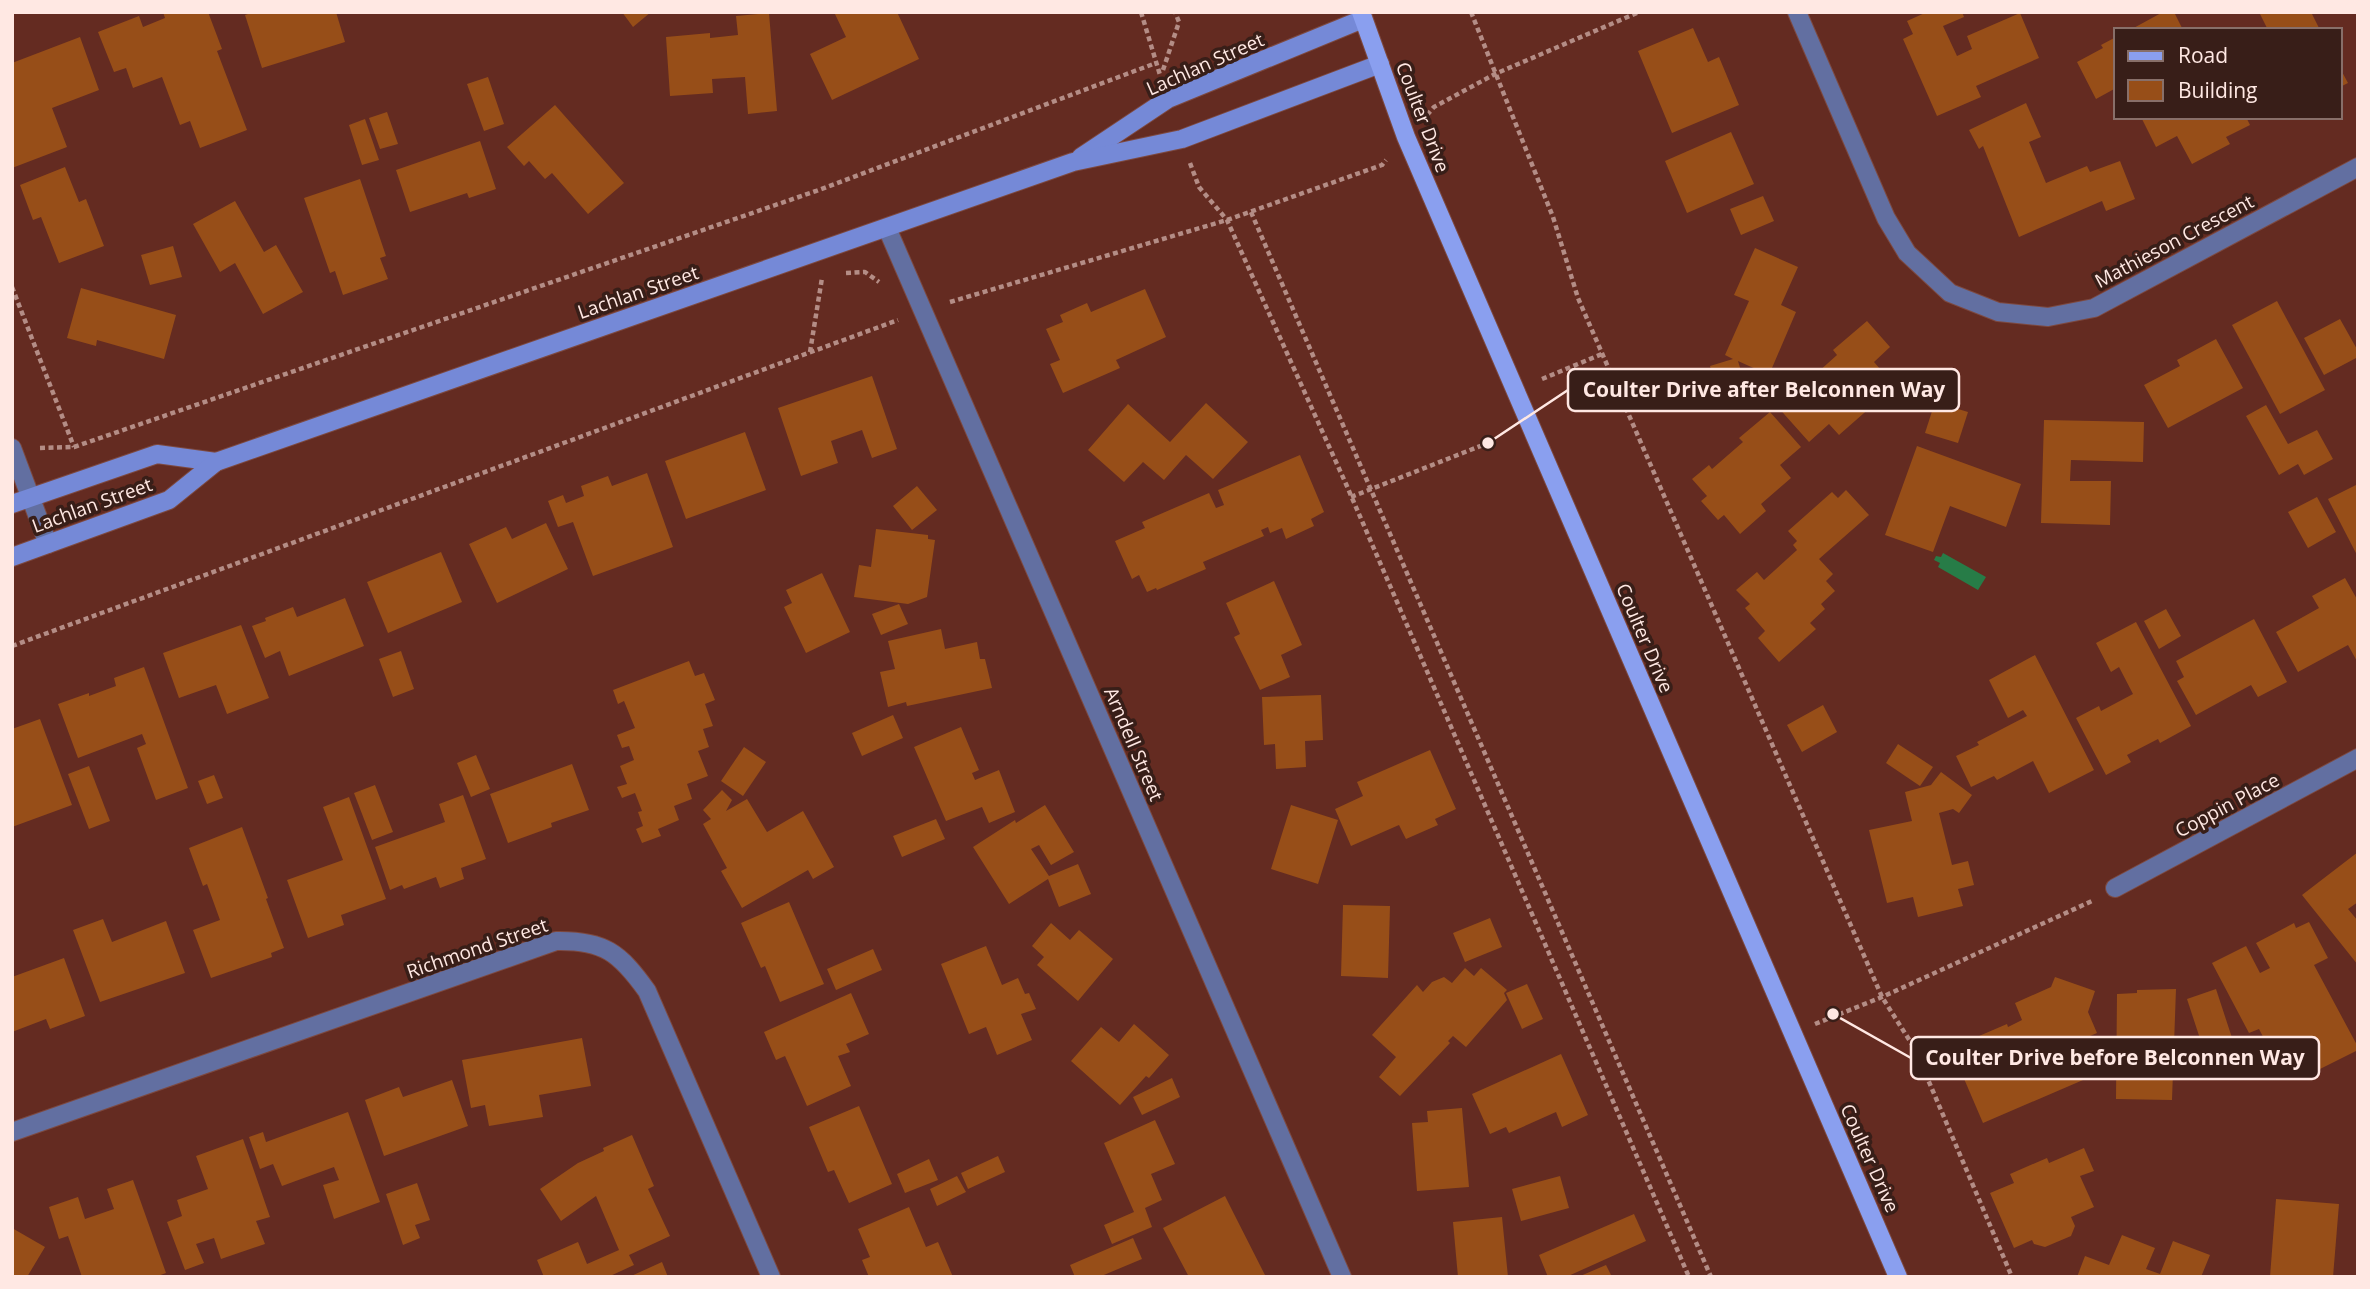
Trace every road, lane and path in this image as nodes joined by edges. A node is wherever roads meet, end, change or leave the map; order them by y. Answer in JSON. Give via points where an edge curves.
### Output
{"nodes":[{"id":1,"x":1140,"y":12,"type":"edge"},
{"id":2,"x":1175,"y":12,"type":"edge"},
{"id":3,"x":1471,"y":12,"type":"edge"},
{"id":4,"x":1639,"y":12,"type":"edge"},
{"id":5,"x":1797,"y":12,"type":"edge"},
{"id":6,"x":1362,"y":15,"type":"edge"},
{"id":7,"x":1380,"y":64,"type":"junction"},
{"id":8,"x":1495,"y":74,"type":"junction"},
{"id":9,"x":1161,"y":78,"type":"dead end"},
{"id":10,"x":1406,"y":137,"type":"junction"},
{"id":11,"x":1073,"y":162,"type":"junction"},
{"id":12,"x":2358,"y":167,"type":"edge"},
{"id":13,"x":1199,"y":187,"type":"dead end"},
{"id":14,"x":1251,"y":212,"type":"junction"},
{"id":15,"x":1227,"y":220,"type":"junction"},
{"id":16,"x":887,"y":228,"type":"junction"},
{"id":17,"x":815,"y":253,"type":"junction"},
{"id":18,"x":822,"y":274,"type":"junction"},
{"id":19,"x":881,"y":284,"type":"dead end"},
{"id":20,"x":12,"y":287,"type":"edge"},
{"id":21,"x":897,"y":309,"type":"dead end"},
{"id":22,"x":924,"y":311,"type":"junction"},
{"id":23,"x":810,"y":352,"type":"junction"},
{"id":24,"x":1602,"y":354,"type":"junction"},
{"id":25,"x":1542,"y":379,"type":"dead end"},
{"id":26,"x":1488,"y":443,"type":"dead end"},
{"id":27,"x":12,"y":448,"type":"edge"},
{"id":28,"x":216,"y":462,"type":"junction"},
{"id":29,"x":1369,"y":489,"type":"junction"},
{"id":30,"x":31,"y":497,"type":"junction"},
{"id":31,"x":1351,"y":497,"type":"junction"},
{"id":32,"x":12,"y":504,"type":"edge"},
{"id":33,"x":48,"y":544,"type":"junction"},
{"id":34,"x":12,"y":557,"type":"edge"},
{"id":35,"x":12,"y":646,"type":"edge"},
{"id":36,"x":2358,"y":758,"type":"edge"},
{"id":37,"x":2115,"y":888,"type":"joint"},
{"id":38,"x":1882,"y":997,"type":"junction"},
{"id":39,"x":1792,"y":1033,"type":"junction"},
{"id":40,"x":12,"y":1132,"type":"edge"},
{"id":41,"x":771,"y":1277,"type":"edge"},
{"id":42,"x":1342,"y":1277,"type":"edge"},
{"id":43,"x":1689,"y":1277,"type":"edge"},
{"id":44,"x":1711,"y":1277,"type":"edge"},
{"id":45,"x":1898,"y":1277,"type":"edge"},
{"id":46,"x":2012,"y":1277,"type":"edge"}],
"edges":[{"from":1,"to":20,"type":"path","via":[[1156,63],[816,191],[74,447]]},
{"from":2,"to":9,"type":"path","via":[[1179,22]]},
{"from":3,"to":8,"type":"path"},
{"from":4,"to":8,"type":"path"},
{"from":5,"to":12,"type":"street","name":"Mathieson Crescent","via":[[1886,218],[1907,253],[1950,293],[1998,312],[2048,317],[2094,308]]},
{"from":6,"to":7,"type":"main road","name":"Coulter Drive"},
{"from":6,"to":11,"type":"street","name":"Lachlan Street","via":[[1168,99]]},
{"from":7,"to":10,"type":"main road","name":"Coulter Drive"},
{"from":7,"to":11,"type":"street","name":"Lachlan Street","via":[[1182,139]]},
{"from":8,"to":10,"type":"path","via":[[1434,107]]},
{"from":8,"to":24,"type":"path"},
{"from":10,"to":14,"type":"path","via":[[1381,165]]},
{"from":10,"to":39,"type":"main road","name":"Coulter Drive"},
{"from":11,"to":16,"type":"street","name":"Lachlan Street"},
{"from":13,"to":15,"type":"path"},
{"from":14,"to":15,"type":"path"},
{"from":14,"to":29,"type":"path"},
{"from":15,"to":22,"type":"path"},
{"from":15,"to":31,"type":"path"},
{"from":16,"to":17,"type":"street","name":"Lachlan Street"},
{"from":16,"to":22,"type":"street","name":"Arndell Street"},
{"from":17,"to":18,"type":"path"},
{"from":17,"to":28,"type":"street","name":"Lachlan Street"},
{"from":18,"to":19,"type":"path","via":[[865,272]]},
{"from":18,"to":23,"type":"path"},
{"from":21,"to":23,"type":"path","via":[[902,319]]},
{"from":22,"to":42,"type":"street","name":"Arndell Street"},
{"from":23,"to":35,"type":"path"},
{"from":24,"to":25,"type":"path"},
{"from":24,"to":38,"type":"path"},
{"from":26,"to":29,"type":"path"},
{"from":27,"to":30,"type":"street"},
{"from":28,"to":30,"type":"street","name":"Lachlan Street","via":[[157,454]]},
{"from":28,"to":33,"type":"street","name":"Lachlan Street","via":[[169,499]]},
{"from":29,"to":31,"type":"path"},
{"from":29,"to":44,"type":"path"},
{"from":30,"to":32,"type":"street","name":"Lachlan Street"},
{"from":30,"to":33,"type":"street"},
{"from":31,"to":43,"type":"path"},
{"from":33,"to":34,"type":"street","name":"Lachlan Street"},
{"from":36,"to":37,"type":"street","name":"Coppin Place"},
{"from":37,"to":38,"type":"path"},
{"from":38,"to":39,"type":"path"},
{"from":38,"to":46,"type":"path","via":[[1914,1049]]},
{"from":39,"to":45,"type":"main road","name":"Coulter Drive"},
{"from":40,"to":41,"type":"street","name":"Richmond Street","via":[[556,941],[582,941],[607,949],[630,967],[647,991]]}]}
